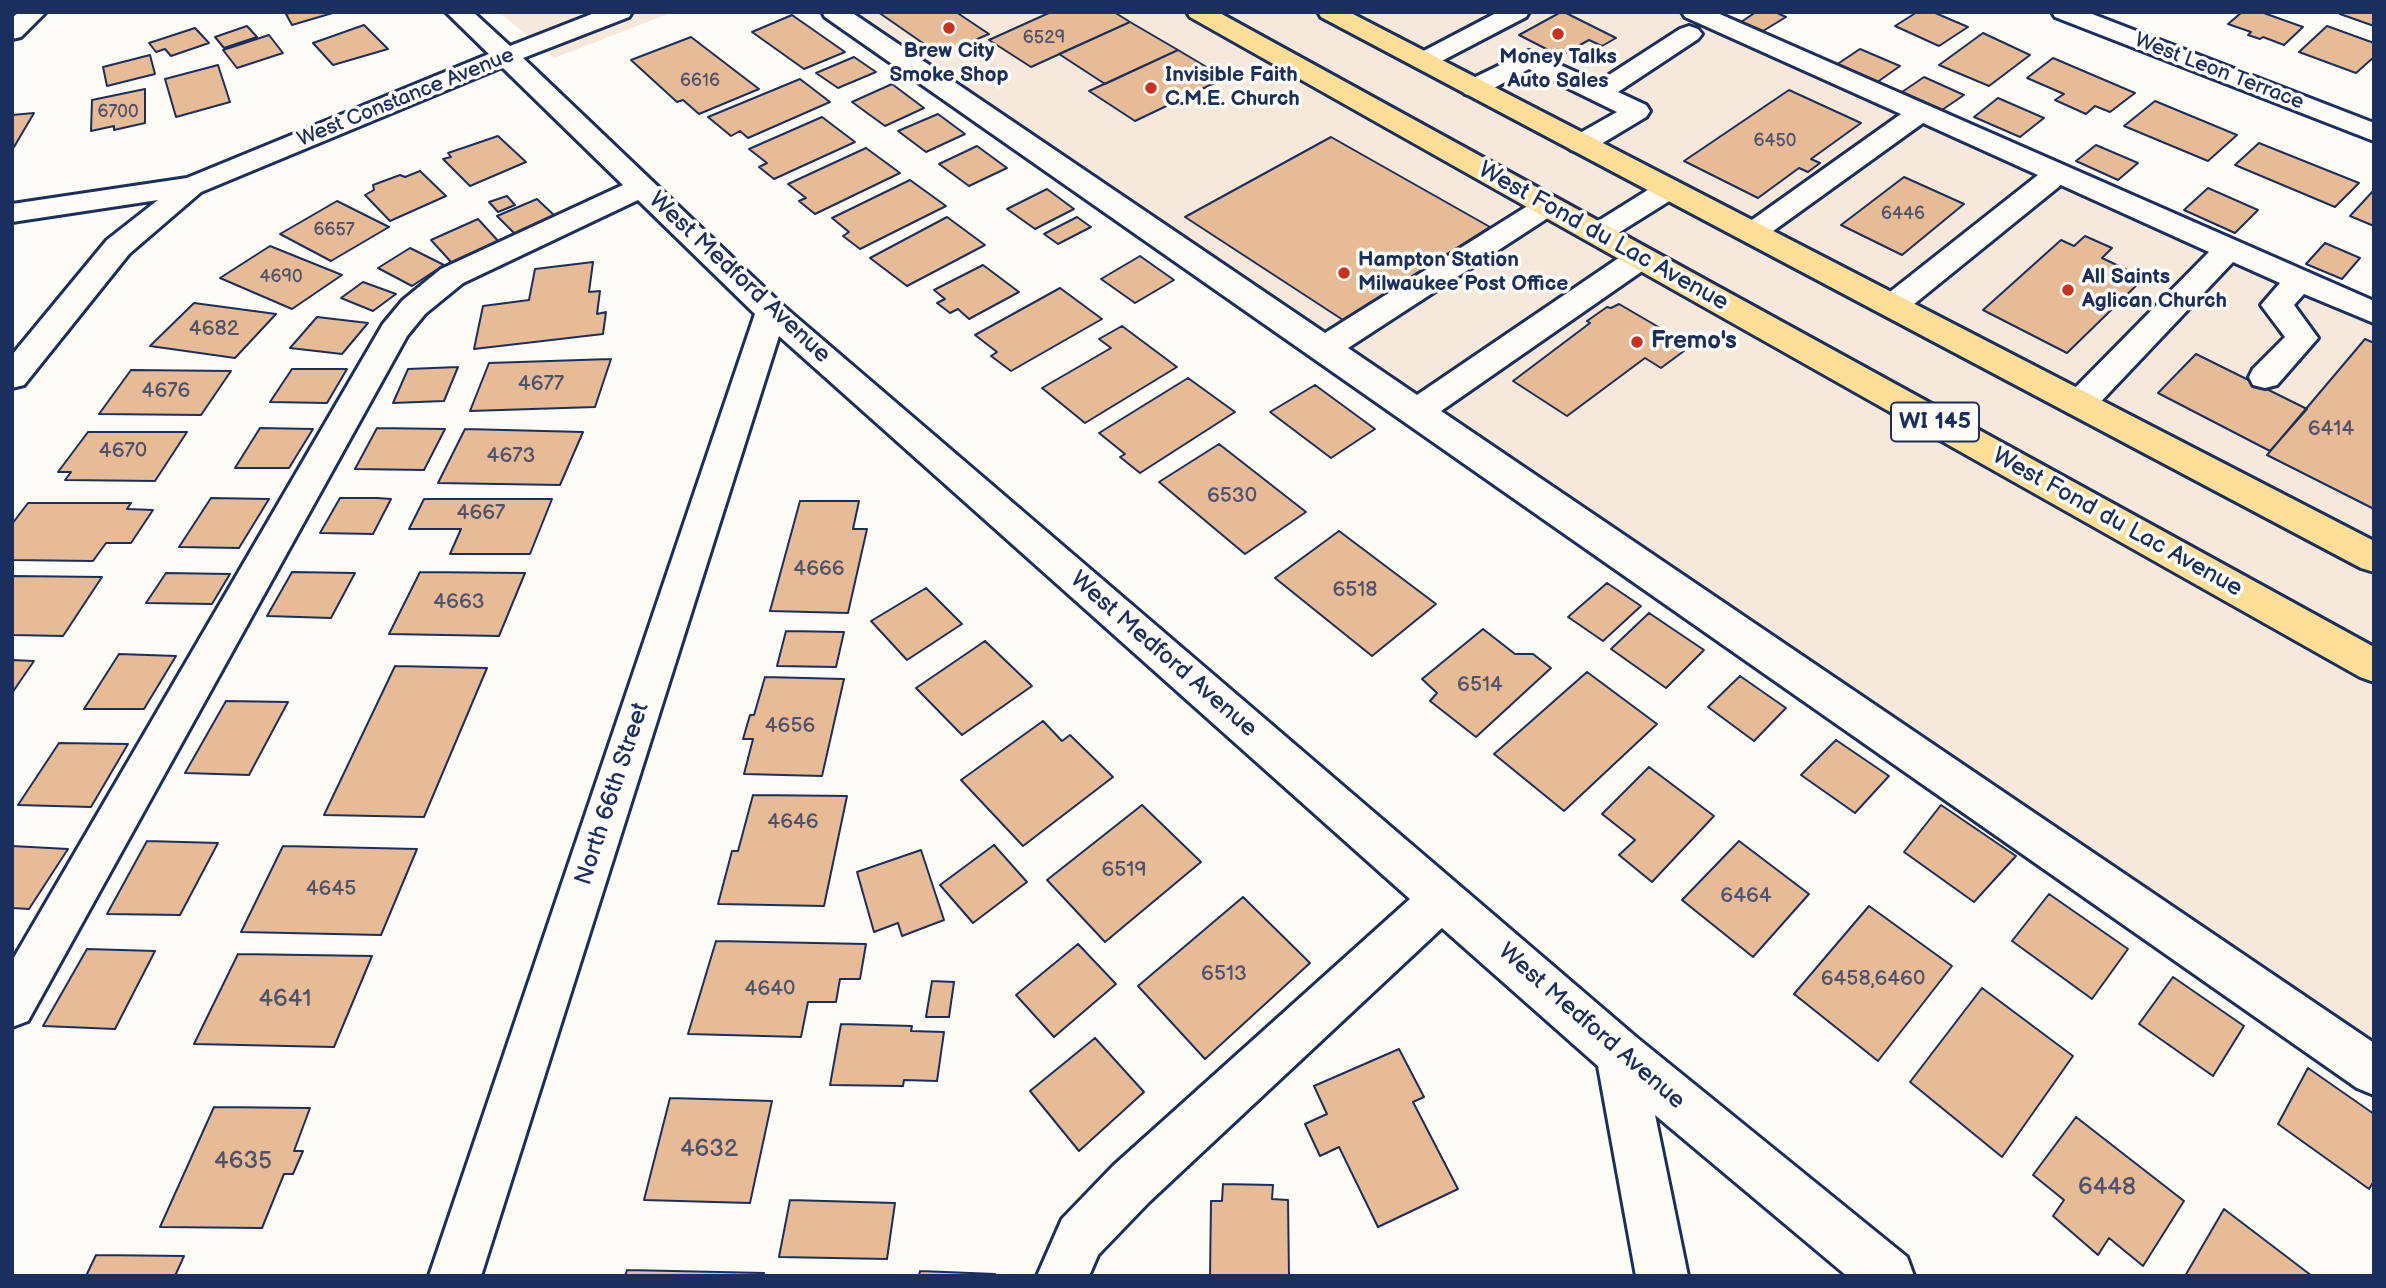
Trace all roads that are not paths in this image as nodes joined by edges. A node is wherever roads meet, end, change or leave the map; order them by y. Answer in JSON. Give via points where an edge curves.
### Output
{"nodes":[{"id":1,"x":34,"y":12,"type":"edge"},
{"id":2,"x":458,"y":12,"type":"edge"},
{"id":3,"x":620,"y":12,"type":"edge"},
{"id":4,"x":834,"y":12,"type":"edge"},
{"id":5,"x":1199,"y":12,"type":"edge"},
{"id":6,"x":1330,"y":12,"type":"edge"},
{"id":7,"x":1457,"y":12,"type":"edge"},
{"id":8,"x":1517,"y":12,"type":"edge"},
{"id":9,"x":2064,"y":12,"type":"edge"},
{"id":10,"x":583,"y":18,"type":"edge"},
{"id":11,"x":1691,"y":23,"type":"edge"},
{"id":12,"x":1487,"y":27,"type":"junction"},
{"id":13,"x":12,"y":32,"type":"edge"},
{"id":14,"x":506,"y":56,"type":"junction"},
{"id":15,"x":1423,"y":61,"type":"junction"},
{"id":16,"x":1474,"y":88,"type":"junction"},
{"id":17,"x":1599,"y":93,"type":"junction"},
{"id":18,"x":1921,"y":113,"type":"junction"},
{"id":19,"x":2374,"y":133,"type":"edge"},
{"id":20,"x":1581,"y":144,"type":"junction"},
{"id":21,"x":2058,"y":173,"type":"junction"},
{"id":22,"x":192,"y":186,"type":"junction"},
{"id":23,"x":642,"y":187,"type":"junction"},
{"id":24,"x":1669,"y":189,"type":"junction"},
{"id":25,"x":1547,"y":206,"type":"junction"},
{"id":26,"x":12,"y":213,"type":"edge"},
{"id":27,"x":1752,"y":233,"type":"junction"},
{"id":28,"x":1597,"y":234,"type":"junction"},
{"id":29,"x":2229,"y":249,"type":"junction"},
{"id":30,"x":1640,"y":258,"type":"junction"},
{"id":31,"x":2298,"y":280,"type":"junction"},
{"id":32,"x":1892,"y":306,"type":"junction"},
{"id":33,"x":771,"y":312,"type":"junction"},
{"id":34,"x":2374,"y":313,"type":"edge"},
{"id":35,"x":1324,"y":349,"type":"junction"},
{"id":36,"x":12,"y":377,"type":"edge"},
{"id":37,"x":2265,"y":377,"type":"dead end"},
{"id":38,"x":2079,"y":404,"type":"junction"},
{"id":39,"x":1416,"y":412,"type":"junction"},
{"id":40,"x":2374,"y":558,"type":"edge"},
{"id":41,"x":2374,"y":666,"type":"edge"},
{"id":42,"x":1442,"y":899,"type":"junction"},
{"id":43,"x":12,"y":1005,"type":"edge"},
{"id":44,"x":1619,"y":1054,"type":"junction"},
{"id":45,"x":2374,"y":1071,"type":"edge"},
{"id":46,"x":455,"y":1276,"type":"edge"},
{"id":47,"x":1063,"y":1276,"type":"edge"},
{"id":48,"x":1662,"y":1276,"type":"edge"},
{"id":49,"x":1888,"y":1276,"type":"edge"}],
"edges":[{"from":1,"to":13,"type":"street"},
{"from":2,"to":14,"type":"street","name":"West Medford Avenue"},
{"from":3,"to":10,"type":"street","name":"West Constance Avenue"},
{"from":4,"to":35,"type":"street"},
{"from":5,"to":25,"type":"main road","name":"West Fond du Lac Avenue","number":"WI 145"},
{"from":6,"to":15,"type":"main road"},
{"from":7,"to":12,"type":"street"},
{"from":8,"to":12,"type":"street"},
{"from":9,"to":19,"type":"street","name":"West Leon Terrace"},
{"from":10,"to":14,"type":"street","name":"West Constance Avenue"},
{"from":11,"to":17,"type":"street"},
{"from":11,"to":18,"type":"street"},
{"from":12,"to":15,"type":"street"},
{"from":14,"to":22,"type":"street","name":"West Constance Avenue"},
{"from":14,"to":23,"type":"street","name":"West Medford Avenue"},
{"from":15,"to":16,"type":"main road"},
{"from":16,"to":17,"type":"street","via":[[1530,60]]},
{"from":16,"to":20,"type":"main road"},
{"from":17,"to":20,"type":"street","via":[[1637,111]]},
{"from":18,"to":21,"type":"street"},
{"from":18,"to":27,"type":"street"},
{"from":20,"to":24,"type":"main road"},
{"from":21,"to":29,"type":"street"},
{"from":21,"to":32,"type":"street"},
{"from":22,"to":26,"type":"street"},
{"from":22,"to":36,"type":"street","via":[[118,247]]},
{"from":23,"to":33,"type":"street","name":"West Medford Avenue"},
{"from":23,"to":43,"type":"street","via":[[452,276],[414,307],[394,331]]},
{"from":24,"to":27,"type":"main road"},
{"from":24,"to":28,"type":"street"},
{"from":25,"to":28,"type":"main road","name":"West Fond du Lac Avenue","number":"WI 145"},
{"from":25,"to":35,"type":"street"},
{"from":27,"to":32,"type":"main road"},
{"from":28,"to":30,"type":"main road","name":"West Fond du Lac Avenue","number":"WI 145"},
{"from":29,"to":31,"type":"street"},
{"from":29,"to":38,"type":"street"},
{"from":30,"to":39,"type":"street"},
{"from":30,"to":41,"type":"main road","name":"West Fond du Lac Avenue","number":"WI 145"},
{"from":31,"to":34,"type":"street"},
{"from":31,"to":37,"type":"street","via":[[2277,305],[2302,338]]},
{"from":32,"to":38,"type":"main road"},
{"from":33,"to":42,"type":"street","name":"West Medford Avenue"},
{"from":33,"to":46,"type":"street","name":"North 66th Street"},
{"from":35,"to":39,"type":"street"},
{"from":38,"to":40,"type":"main road"},
{"from":39,"to":45,"type":"street"},
{"from":42,"to":44,"type":"street","name":"West Medford Avenue"},
{"from":42,"to":47,"type":"street","via":[[1131,1184],[1080,1237]]},
{"from":44,"to":48,"type":"street"},
{"from":44,"to":49,"type":"street","name":"West Medford Avenue"}]}
